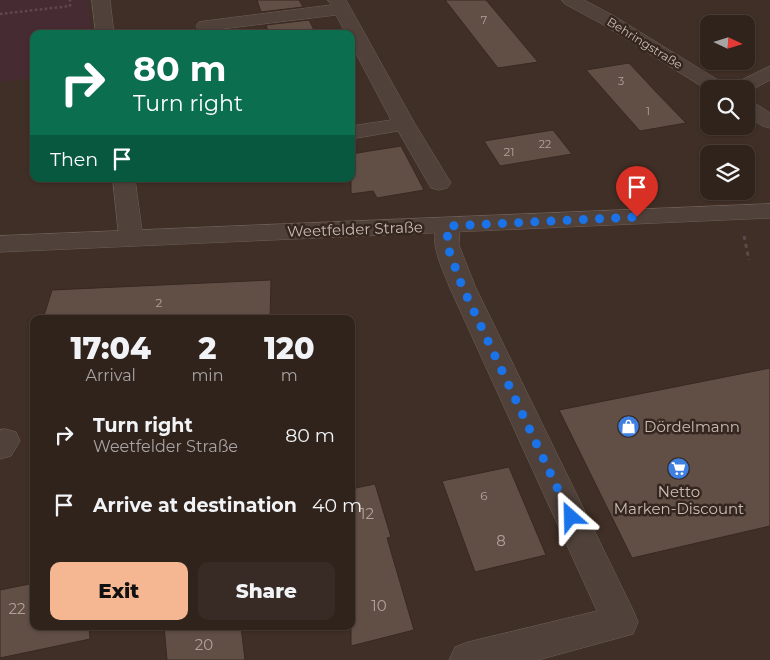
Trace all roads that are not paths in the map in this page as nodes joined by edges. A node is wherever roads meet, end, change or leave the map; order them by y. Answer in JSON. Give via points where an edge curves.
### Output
{"nodes":[{"id":1,"x":101,"y":0,"type":"edge"},
{"id":2,"x":571,"y":0,"type":"edge"},
{"id":3,"x":339,"y":5,"type":"edge"},
{"id":4,"x":205,"y":26,"type":"dead end"},
{"id":5,"x":105,"y":30,"type":"edge"},
{"id":6,"x":353,"y":30,"type":"edge"},
{"id":7,"x":355,"y":34,"type":"edge"},
{"id":8,"x":770,"y":72,"type":"edge"},
{"id":9,"x":705,"y":80,"type":"edge"},
{"id":10,"x":755,"y":80,"type":"edge"},
{"id":11,"x":755,"y":112,"type":"edge"},
{"id":12,"x":770,"y":122,"type":"edge"},
{"id":13,"x":404,"y":124,"type":"junction"},
{"id":14,"x":355,"y":132,"type":"edge"},
{"id":15,"x":124,"y":182,"type":"edge"},
{"id":16,"x":439,"y":183,"type":"dead end"},
{"id":17,"x":770,"y":211,"type":"edge"},
{"id":18,"x":448,"y":226,"type":"junction"},
{"id":19,"x":131,"y":238,"type":"junction"},
{"id":20,"x":0,"y":244,"type":"edge"},
{"id":21,"x":468,"y":660,"type":"edge"}],
"edges":[{"from":1,"to":5,"type":"street"},
{"from":2,"to":9,"type":"street","name":"Behringstraße"},
{"from":3,"to":4,"type":"street"},
{"from":3,"to":6,"type":"street"},
{"from":7,"to":13,"type":"street"},
{"from":8,"to":10,"type":"street"},
{"from":11,"to":12,"type":"street"},
{"from":13,"to":14,"type":"street"},
{"from":13,"to":16,"type":"street"},
{"from":15,"to":19,"type":"street"},
{"from":17,"to":18,"type":"street","name":"Weetfelder Straße"},
{"from":18,"to":19,"type":"street","name":"Weetfelder Straße"},
{"from":18,"to":21,"type":"street","via":[[447,245],[462,286],[620,622]]},
{"from":19,"to":20,"type":"street","name":"Weetfelder Straße"}]}
